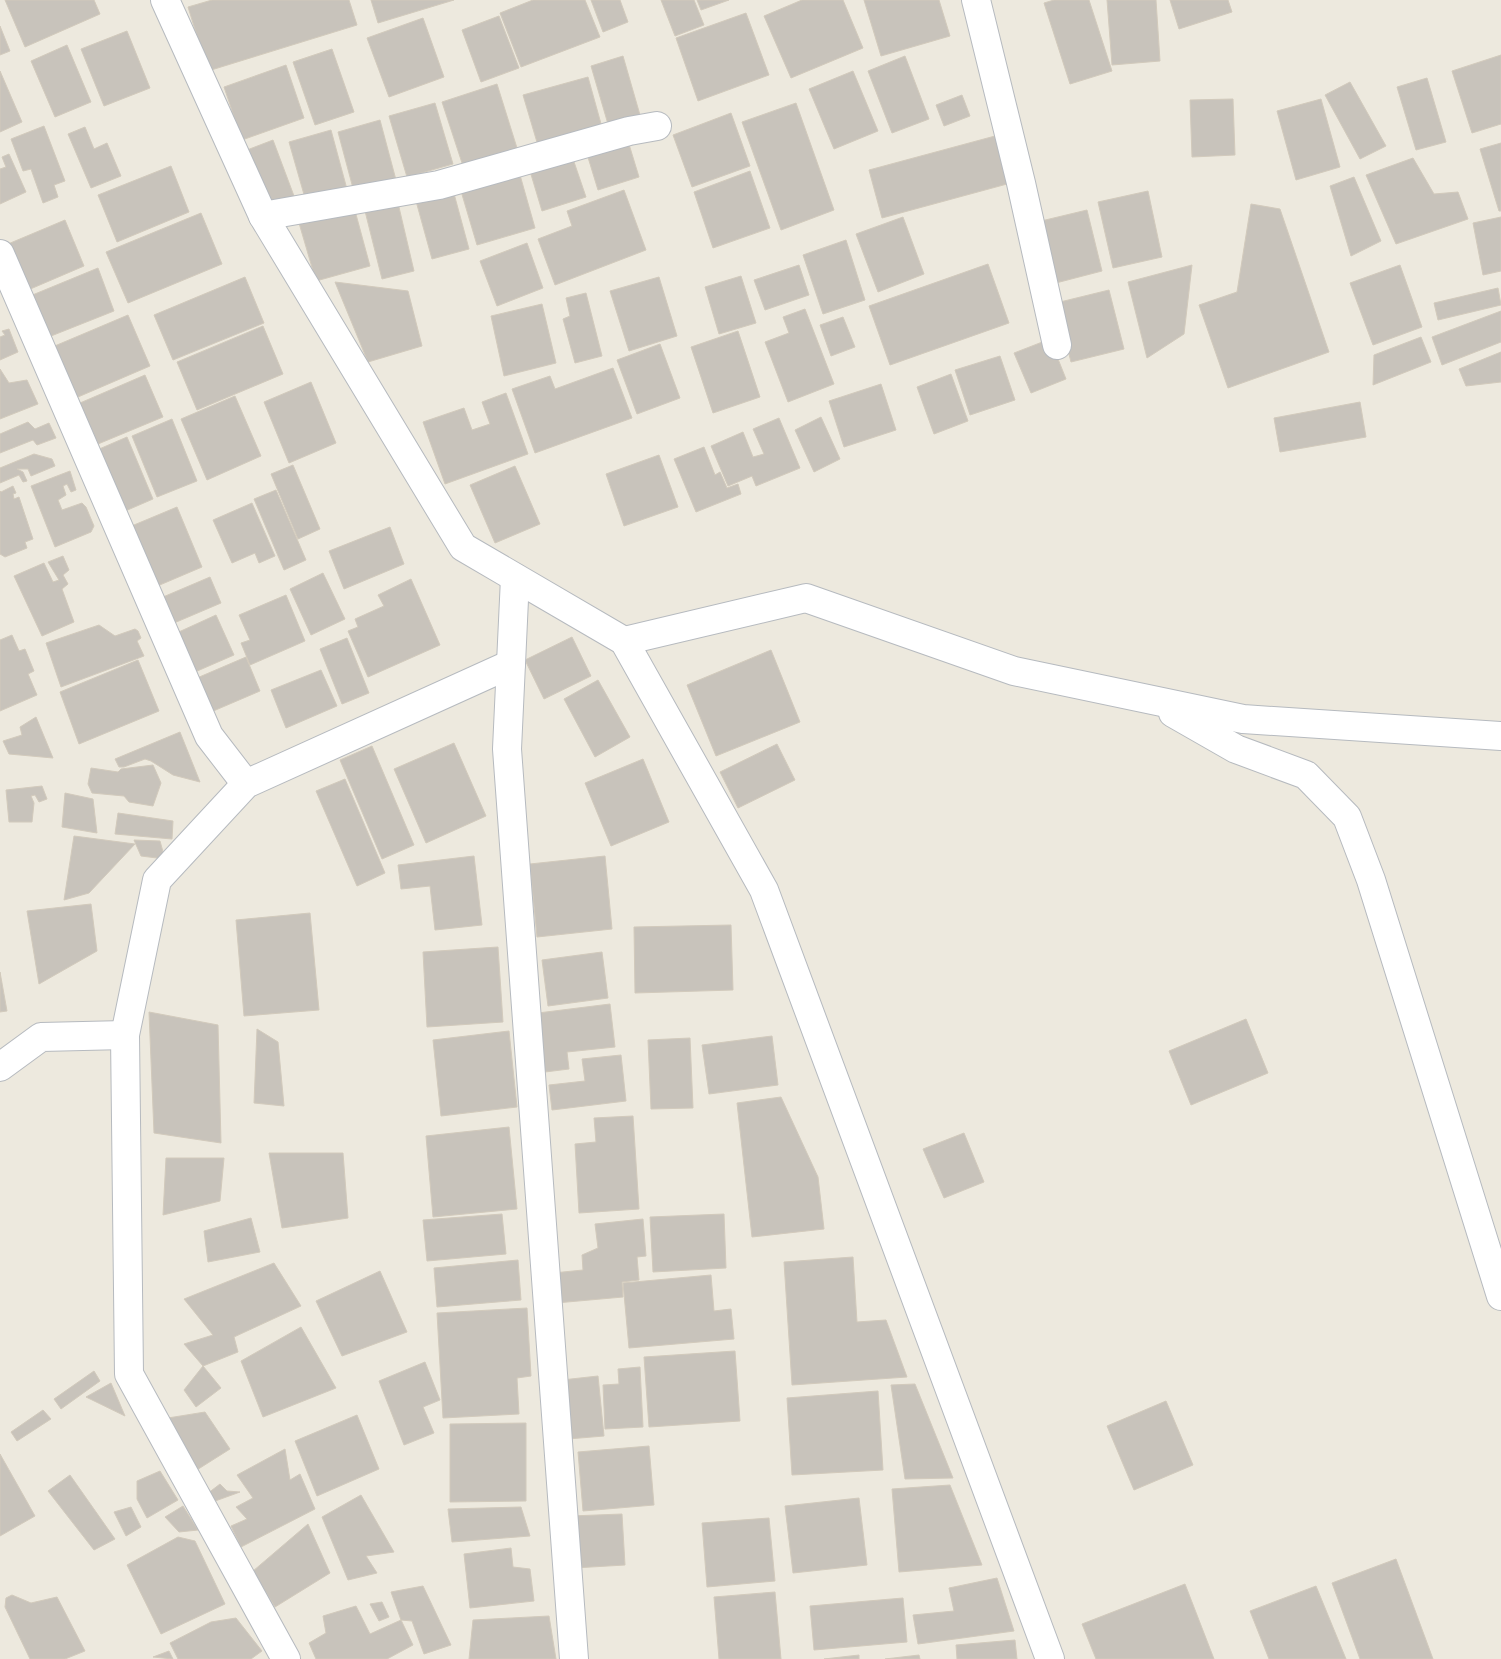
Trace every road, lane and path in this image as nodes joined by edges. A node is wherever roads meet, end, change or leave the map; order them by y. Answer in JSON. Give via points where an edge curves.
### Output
{"nodes":[{"id":1,"x":165,"y":0,"type":"edge"},
{"id":2,"x":976,"y":0,"type":"edge"},
{"id":3,"x":657,"y":126,"type":"dead end"},
{"id":4,"x":263,"y":216,"type":"junction"},
{"id":5,"x":0,"y":254,"type":"edge"},
{"id":6,"x":1057,"y":345,"type":"dead end"},
{"id":7,"x":515,"y":578,"type":"junction"},
{"id":8,"x":624,"y":641,"type":"junction"},
{"id":9,"x":511,"y":664,"type":"junction"},
{"id":10,"x":1152,"y":700,"type":"junction"},
{"id":11,"x":1501,"y":736,"type":"edge"},
{"id":12,"x":246,"y":784,"type":"junction"},
{"id":13,"x":125,"y":1035,"type":"junction"},
{"id":14,"x":0,"y":1067,"type":"edge"},
{"id":15,"x":1501,"y":1296,"type":"edge"},
{"id":16,"x":286,"y":1659,"type":"edge"},
{"id":17,"x":574,"y":1659,"type":"edge"},
{"id":18,"x":1050,"y":1659,"type":"edge"}],
"edges":[{"from":1,"to":4,"type":"street"},
{"from":2,"to":6,"type":"street"},
{"from":3,"to":4,"type":"street","via":[[439,185]]},
{"from":4,"to":7,"type":"street","via":[[463,547]]},
{"from":5,"to":12,"type":"street","via":[[209,736]]},
{"from":7,"to":8,"type":"street"},
{"from":7,"to":9,"type":"street"},
{"from":8,"to":10,"type":"street","via":[[806,598],[1014,671]]},
{"from":8,"to":18,"type":"street","via":[[764,890]]},
{"from":9,"to":12,"type":"street"},
{"from":9,"to":17,"type":"street","via":[[507,749]]},
{"from":10,"to":11,"type":"street","via":[[1243,720]]},
{"from":10,"to":15,"type":"street","via":[[1236,749],[1306,776],[1347,817],[1371,880]]},
{"from":12,"to":13,"type":"street","via":[[157,880]]},
{"from":13,"to":14,"type":"street","via":[[40,1037]]},
{"from":13,"to":16,"type":"street","via":[[129,1374]]}]}
